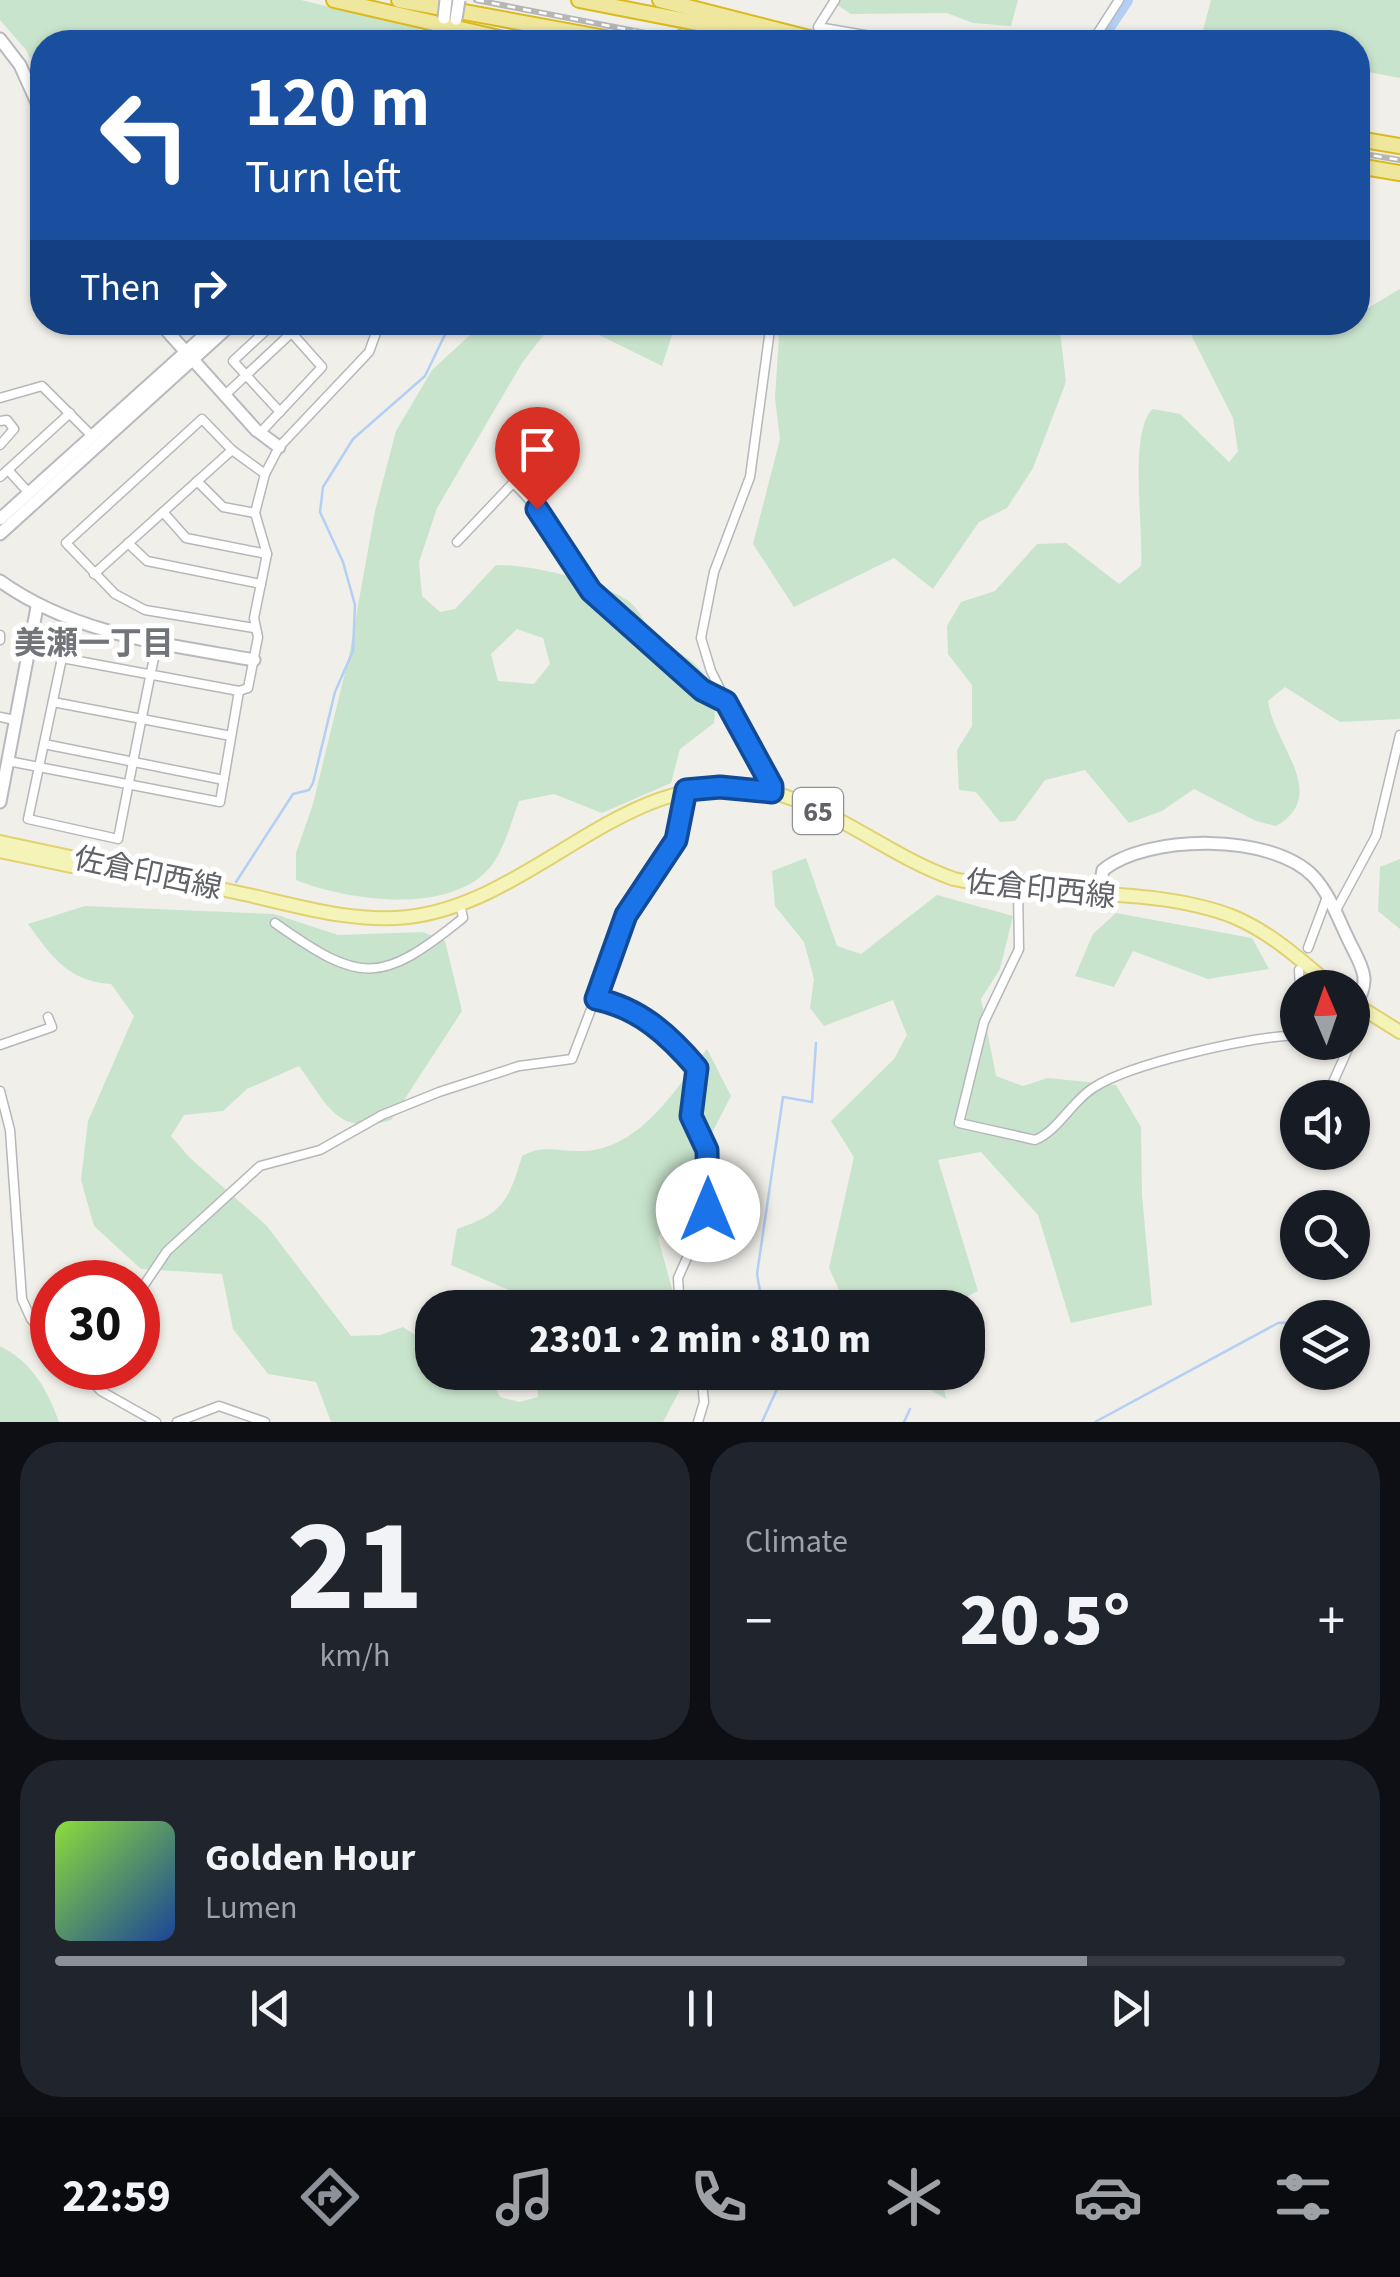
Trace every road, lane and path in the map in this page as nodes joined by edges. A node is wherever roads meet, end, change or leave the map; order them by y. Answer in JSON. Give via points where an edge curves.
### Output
{"nodes":[{"id":1,"x":334,"y":0,"type":"edge"},
{"id":2,"x":399,"y":0,"type":"edge"},
{"id":3,"x":446,"y":0,"type":"edge"},
{"id":4,"x":459,"y":0,"type":"edge"},
{"id":5,"x":579,"y":0,"type":"edge"},
{"id":6,"x":660,"y":0,"type":"edge"},
{"id":7,"x":834,"y":0,"type":"edge"},
{"id":8,"x":1119,"y":0,"type":"edge"},
{"id":9,"x":718,"y":23,"type":"junction"},
{"id":10,"x":449,"y":30,"type":"edge"},
{"id":11,"x":562,"y":30,"type":"edge"},
{"id":12,"x":746,"y":30,"type":"edge"},
{"id":13,"x":757,"y":30,"type":"edge"},
{"id":14,"x":835,"y":30,"type":"edge"},
{"id":15,"x":1100,"y":30,"type":"edge"},
{"id":16,"x":0,"y":39,"type":"edge"},
{"id":17,"x":30,"y":87,"type":"edge"},
{"id":18,"x":1370,"y":141,"type":"edge"},
{"id":19,"x":1400,"y":146,"type":"edge"},
{"id":20,"x":1370,"y":168,"type":"edge"},
{"id":21,"x":1400,"y":173,"type":"edge"},
{"id":22,"x":170,"y":335,"type":"edge"},
{"id":23,"x":208,"y":335,"type":"edge"},
{"id":24,"x":217,"y":335,"type":"edge"},
{"id":25,"x":260,"y":335,"type":"edge"},
{"id":26,"x":290,"y":335,"type":"edge"},
{"id":27,"x":294,"y":335,"type":"edge"},
{"id":28,"x":375,"y":335,"type":"edge"},
{"id":29,"x":769,"y":335,"type":"edge"},
{"id":30,"x":189,"y":356,"type":"junction"},
{"id":31,"x":246,"y":375,"type":"junction"},
{"id":32,"x":224,"y":395,"type":"junction"},
{"id":33,"x":0,"y":398,"type":"edge"},
{"id":34,"x":280,"y":412,"type":"junction"},
{"id":35,"x":70,"y":413,"type":"junction"},
{"id":36,"x":0,"y":421,"type":"edge"},
{"id":37,"x":260,"y":433,"type":"junction"},
{"id":38,"x":96,"y":440,"type":"junction"},
{"id":39,"x":0,"y":445,"type":"edge"},
{"id":40,"x":279,"y":447,"type":"junction"},
{"id":41,"x":232,"y":450,"type":"junction"},
{"id":42,"x":8,"y":470,"type":"junction"},
{"id":43,"x":265,"y":474,"type":"junction"},
{"id":44,"x":0,"y":477,"type":"edge"},
{"id":45,"x":197,"y":481,"type":"junction"},
{"id":46,"x":29,"y":493,"type":"junction"},
{"id":47,"x":163,"y":512,"type":"junction"},
{"id":48,"x":255,"y":513,"type":"junction"},
{"id":49,"x":0,"y":518,"type":"edge"},
{"id":50,"x":0,"y":534,"type":"edge"},
{"id":51,"x":457,"y":542,"type":"dead end"},
{"id":52,"x":128,"y":544,"type":"junction"},
{"id":53,"x":267,"y":554,"type":"junction"},
{"id":54,"x":94,"y":574,"type":"junction"},
{"id":55,"x":0,"y":578,"type":"edge"},
{"id":56,"x":261,"y":584,"type":"junction"},
{"id":57,"x":37,"y":608,"type":"junction"},
{"id":58,"x":254,"y":628,"type":"junction"},
{"id":59,"x":102,"y":630,"type":"junction"},
{"id":60,"x":154,"y":653,"type":"dead end"},
{"id":61,"x":254,"y":660,"type":"junction"},
{"id":62,"x":150,"y":674,"type":"junction"},
{"id":63,"x":240,"y":691,"type":"junction"},
{"id":64,"x":53,"y":702,"type":"junction"},
{"id":65,"x":726,"y":702,"type":"junction"},
{"id":66,"x":0,"y":717,"type":"edge"},
{"id":67,"x":142,"y":719,"type":"junction"},
{"id":68,"x":16,"y":720,"type":"junction"},
{"id":69,"x":1400,"y":735,"type":"edge"},
{"id":70,"x":232,"y":736,"type":"junction"},
{"id":71,"x":44,"y":744,"type":"junction"},
{"id":72,"x":8,"y":761,"type":"junction"},
{"id":73,"x":133,"y":762,"type":"junction"},
{"id":74,"x":39,"y":767,"type":"junction"},
{"id":75,"x":224,"y":780,"type":"junction"},
{"id":76,"x":129,"y":784,"type":"junction"},
{"id":77,"x":686,"y":790,"type":"junction"},
{"id":78,"x":772,"y":792,"type":"junction"},
{"id":79,"x":0,"y":802,"type":"edge"},
{"id":80,"x":0,"y":842,"type":"edge"},
{"id":81,"x":0,"y":851,"type":"edge"},
{"id":82,"x":1018,"y":889,"type":"junction"},
{"id":83,"x":1098,"y":896,"type":"junction"},
{"id":84,"x":1327,"y":897,"type":"junction"},
{"id":85,"x":460,"y":904,"type":"junction"},
{"id":86,"x":295,"y":906,"type":"junction"},
{"id":87,"x":1335,"y":912,"type":"junction"},
{"id":88,"x":276,"y":923,"type":"dead end"},
{"id":89,"x":1308,"y":948,"type":"dead end"},
{"id":90,"x":1312,"y":970,"type":"edge"},
{"id":91,"x":1364,"y":970,"type":"edge"},
{"id":92,"x":596,"y":999,"type":"junction"},
{"id":93,"x":1370,"y":1013,"type":"edge"},
{"id":94,"x":48,"y":1016,"type":"dead end"},
{"id":95,"x":1400,"y":1032,"type":"edge"},
{"id":96,"x":1280,"y":1036,"type":"edge"},
{"id":97,"x":0,"y":1045,"type":"edge"},
{"id":98,"x":0,"y":1091,"type":"edge"},
{"id":99,"x":160,"y":1261,"type":"edge"},
{"id":100,"x":679,"y":1290,"type":"edge"},
{"id":101,"x":30,"y":1317,"type":"edge"},
{"id":102,"x":104,"y":1390,"type":"edge"},
{"id":103,"x":703,"y":1390,"type":"edge"},
{"id":104,"x":156,"y":1422,"type":"edge"},
{"id":105,"x":177,"y":1422,"type":"edge"},
{"id":106,"x":265,"y":1422,"type":"edge"},
{"id":107,"x":698,"y":1422,"type":"edge"}],
"edges":[{"from":1,"to":10,"type":"highway"},
{"from":2,"to":11,"type":"highway"},
{"from":3,"to":10,"type":"street","bridge":true},
{"from":4,"to":10,"type":"street","bridge":true},
{"from":5,"to":9,"type":"highway"},
{"from":6,"to":9,"type":"highway"},
{"from":7,"to":14,"type":"street","via":[[818,27]]},
{"from":8,"to":15,"type":"street"},
{"from":9,"to":12,"type":"highway"},
{"from":9,"to":13,"type":"highway"},
{"from":16,"to":17,"type":"street"},
{"from":18,"to":19,"type":"highway"},
{"from":20,"to":21,"type":"highway"},
{"from":22,"to":30,"type":"street"},
{"from":23,"to":30,"type":"street"},
{"from":24,"to":30,"type":"street"},
{"from":25,"to":31,"type":"street","via":[[233,361]]},
{"from":26,"to":31,"type":"street"},
{"from":27,"to":34,"type":"street","via":[[322,367]]},
{"from":28,"to":40,"type":"street","via":[[368,352]]},
{"from":29,"to":65,"type":"street","via":[[750,477],[714,572],[702,626],[710,671]]},
{"from":30,"to":32,"type":"street"},
{"from":30,"to":38,"type":"street"},
{"from":31,"to":32,"type":"street"},
{"from":31,"to":34,"type":"street"},
{"from":32,"to":37,"type":"street"},
{"from":33,"to":35,"type":"street","via":[[42,386]]},
{"from":34,"to":37,"type":"street"},
{"from":35,"to":38,"type":"street"},
{"from":35,"to":42,"type":"street"},
{"from":36,"to":39,"type":"street","via":[[14,429]]},
{"from":37,"to":40,"type":"street"},
{"from":38,"to":46,"type":"street"},
{"from":38,"to":50,"type":"street"},
{"from":40,"to":43,"type":"street"},
{"from":41,"to":43,"type":"street"},
{"from":41,"to":45,"type":"street"},
{"from":41,"to":54,"type":"street","via":[[202,419],[66,542]]},
{"from":42,"to":44,"type":"street"},
{"from":42,"to":46,"type":"street"},
{"from":43,"to":48,"type":"street"},
{"from":45,"to":47,"type":"street"},
{"from":45,"to":48,"type":"street","via":[[223,507]]},
{"from":46,"to":49,"type":"street"},
{"from":47,"to":52,"type":"street"},
{"from":47,"to":53,"type":"street","via":[[186,538]]},
{"from":48,"to":53,"type":"street"},
{"from":51,"to":65,"type":"street","via":[[513,483],[591,591],[702,690]]},
{"from":52,"to":54,"type":"street"},
{"from":52,"to":56,"type":"street","via":[[147,562]]},
{"from":53,"to":56,"type":"street"},
{"from":54,"to":58,"type":"street","via":[[145,610]]},
{"from":55,"to":57,"type":"street"},
{"from":55,"to":59,"type":"street"},
{"from":56,"to":58,"type":"street"},
{"from":57,"to":59,"type":"street"},
{"from":57,"to":68,"type":"street"},
{"from":58,"to":61,"type":"street"},
{"from":59,"to":61,"type":"street"},
{"from":60,"to":62,"type":"street"},
{"from":61,"to":63,"type":"street","via":[[248,688]]},
{"from":62,"to":63,"type":"street"},
{"from":62,"to":64,"type":"street","via":[[62,658]]},
{"from":62,"to":67,"type":"street"},
{"from":63,"to":70,"type":"street"},
{"from":64,"to":67,"type":"street"},
{"from":64,"to":71,"type":"street"},
{"from":65,"to":78,"type":"street"},
{"from":66,"to":68,"type":"street"},
{"from":67,"to":70,"type":"street"},
{"from":67,"to":73,"type":"street"},
{"from":68,"to":72,"type":"street"},
{"from":69,"to":87,"type":"street","via":[[1376,836]]},
{"from":70,"to":75,"type":"street"},
{"from":71,"to":73,"type":"street"},
{"from":71,"to":74,"type":"street"},
{"from":72,"to":74,"type":"street"},
{"from":72,"to":79,"type":"street"},
{"from":73,"to":75,"type":"street"},
{"from":73,"to":76,"type":"street"},
{"from":74,"to":76,"type":"street"},
{"from":74,"to":76,"type":"street","via":[[28,818],[118,838]]},
{"from":75,"to":76,"type":"street","via":[[220,802]]},
{"from":77,"to":78,"type":"main road","name":"佐倉印西線","number":"65"},
{"from":77,"to":85,"type":"main road","name":"佐倉印西線","number":"65","via":[[638,807]]},
{"from":77,"to":92,"type":"street","via":[[676,840],[626,915]]},
{"from":78,"to":82,"type":"main road","name":"佐倉印西線","number":"65","via":[[922,869]]},
{"from":80,"to":86,"type":"main road","name":"佐倉印西線","number":"65"},
{"from":81,"to":86,"type":"main road","name":"佐倉印西線","number":"65"},
{"from":82,"to":83,"type":"main road","name":"佐倉印西線","number":"65"},
{"from":82,"to":96,"type":"street","via":[[1019,949],[984,1022],[959,1123],[1035,1140],[1111,1077],[1183,1054]]},
{"from":83,"to":84,"type":"street","via":[[1109,866],[1155,846],[1197,844],[1277,855],[1312,876]]},
{"from":83,"to":90,"type":"main road","name":"佐倉印西線","number":"65","via":[[1235,918]]},
{"from":84,"to":87,"type":"street"},
{"from":84,"to":89,"type":"street"},
{"from":85,"to":86,"type":"main road","name":"佐倉印西線","number":"65","via":[[382,918]]},
{"from":85,"to":88,"type":"street","via":[[463,918],[456,924],[412,956],[378,970],[341,964]]},
{"from":87,"to":91,"type":"street"},
{"from":92,"to":99,"type":"street","via":[[572,1059],[456,1086],[382,1115],[320,1150],[260,1166]]},
{"from":92,"to":100,"type":"street","via":[[628,1006],[697,1068],[691,1116],[707,1150],[708,1210]]},
{"from":93,"to":95,"type":"main road"},
{"from":94,"to":97,"type":"street","via":[[52,1027]]},
{"from":98,"to":101,"type":"street","via":[[10,1130],[22,1300]]},
{"from":102,"to":104,"type":"street"},
{"from":103,"to":107,"type":"street"},
{"from":105,"to":106,"type":"street","via":[[219,1406]]}]}
